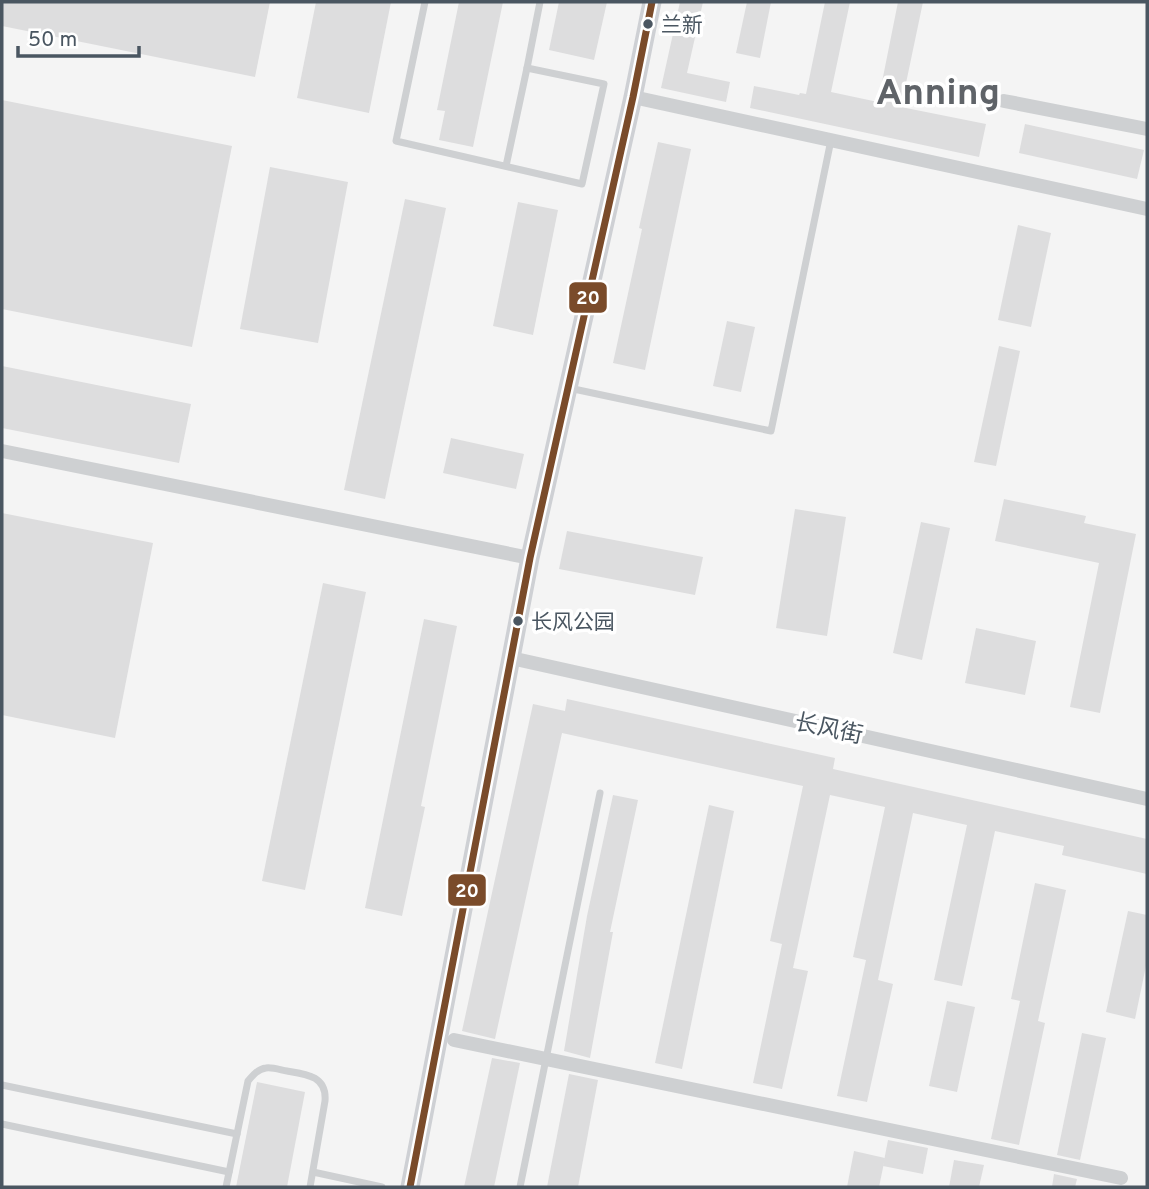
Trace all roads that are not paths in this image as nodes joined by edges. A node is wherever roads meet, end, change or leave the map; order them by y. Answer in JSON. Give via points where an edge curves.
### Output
{"nodes":[{"id":1,"x":425,"y":2,"type":"edge"},
{"id":2,"x":540,"y":2,"type":"edge"},
{"id":3,"x":652,"y":2,"type":"edge"},
{"id":4,"x":527,"y":68,"type":"junction"},
{"id":5,"x":633,"y":97,"type":"junction"},
{"id":6,"x":1004,"y":101,"type":"dead end"},
{"id":7,"x":1147,"y":129,"type":"edge"},
{"id":8,"x":831,"y":140,"type":"junction"},
{"id":9,"x":506,"y":166,"type":"junction"},
{"id":10,"x":1147,"y":209,"type":"edge"},
{"id":11,"x":568,"y":387,"type":"junction"},
{"id":12,"x":2,"y":451,"type":"edge"},
{"id":13,"x":530,"y":558,"type":"junction"},
{"id":14,"x":511,"y":658,"type":"junction"},
{"id":15,"x":600,"y":793,"type":"dead end"},
{"id":16,"x":1147,"y":799,"type":"edge"},
{"id":17,"x":454,"y":1040,"type":"dead end"},
{"id":18,"x":547,"y":1060,"type":"junction"},
{"id":19,"x":2,"y":1085,"type":"edge"},
{"id":20,"x":2,"y":1124,"type":"edge"},
{"id":21,"x":237,"y":1134,"type":"junction"},
{"id":22,"x":229,"y":1172,"type":"junction"},
{"id":23,"x":313,"y":1172,"type":"junction"},
{"id":24,"x":1121,"y":1178,"type":"dead end"},
{"id":25,"x":226,"y":1187,"type":"edge"},
{"id":26,"x":310,"y":1187,"type":"edge"},
{"id":27,"x":382,"y":1187,"type":"edge"},
{"id":28,"x":410,"y":1187,"type":"edge"},
{"id":29,"x":520,"y":1187,"type":"edge"}],
"edges":[{"from":1,"to":9,"type":"lane","via":[[396,141]]},
{"from":2,"to":4,"type":"lane"},
{"from":3,"to":5,"type":"street"},
{"from":4,"to":9,"type":"lane"},
{"from":4,"to":9,"type":"lane","via":[[604,84],[582,184]]},
{"from":5,"to":8,"type":"street"},
{"from":5,"to":11,"type":"street"},
{"from":6,"to":7,"type":"street"},
{"from":8,"to":10,"type":"street"},
{"from":8,"to":11,"type":"lane","via":[[771,431]]},
{"from":11,"to":13,"type":"street"},
{"from":12,"to":13,"type":"street"},
{"from":13,"to":14,"type":"street"},
{"from":14,"to":16,"type":"street","name":"长风街"},
{"from":14,"to":28,"type":"street"},
{"from":15,"to":18,"type":"lane"},
{"from":17,"to":18,"type":"street"},
{"from":18,"to":24,"type":"street"},
{"from":18,"to":29,"type":"lane"},
{"from":19,"to":21,"type":"lane"},
{"from":20,"to":22,"type":"lane"},
{"from":21,"to":22,"type":"lane"},
{"from":21,"to":23,"type":"lane","via":[[248,1081],[260,1070],[268,1067],[316,1078],[326,1094]]},
{"from":22,"to":25,"type":"lane"},
{"from":23,"to":26,"type":"lane"},
{"from":23,"to":27,"type":"lane"}]}
